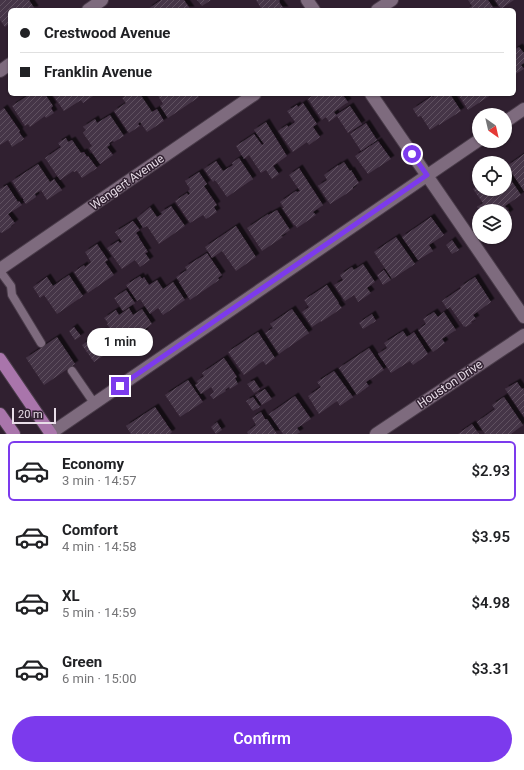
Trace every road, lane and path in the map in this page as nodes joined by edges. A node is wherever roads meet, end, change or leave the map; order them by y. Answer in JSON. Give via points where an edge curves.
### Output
{"nodes":[{"id":1,"x":102,"y":0,"type":"edge"},
{"id":2,"x":392,"y":0,"type":"edge"},
{"id":3,"x":91,"y":8,"type":"edge"},
{"id":4,"x":380,"y":8,"type":"edge"},
{"id":5,"x":252,"y":96,"type":"edge"},
{"id":6,"x":373,"y":96,"type":"edge"},
{"id":7,"x":524,"y":109,"type":"edge"},
{"id":8,"x":512,"y":117,"type":"edge"},
{"id":9,"x":472,"y":145,"type":"edge"},
{"id":10,"x":427,"y":175,"type":"junction"},
{"id":11,"x":0,"y":270,"type":"edge"},
{"id":12,"x":524,"y":317,"type":"edge"},
{"id":13,"x":524,"y":335,"type":"edge"},
{"id":14,"x":41,"y":342,"type":"dead end"},
{"id":15,"x":0,"y":359,"type":"edge"},
{"id":16,"x":72,"y":371,"type":"dead end"},
{"id":17,"x":94,"y":403,"type":"junction"},
{"id":18,"x":0,"y":414,"type":"edge"},
{"id":19,"x":14,"y":434,"type":"edge"},
{"id":20,"x":51,"y":434,"type":"edge"},
{"id":21,"x":376,"y":434,"type":"edge"}],
"edges":[{"from":1,"to":3,"type":"street"},
{"from":2,"to":4,"type":"street"},
{"from":5,"to":11,"type":"street","name":"Wengert Avenue"},
{"from":6,"to":10,"type":"street"},
{"from":7,"to":8,"type":"street"},
{"from":9,"to":10,"type":"street"},
{"from":10,"to":12,"type":"street"},
{"from":10,"to":17,"type":"street"},
{"from":11,"to":14,"type":"lane"},
{"from":13,"to":21,"type":"street","name":"Houston Drive"},
{"from":15,"to":20,"type":"main road"},
{"from":16,"to":17,"type":"lane"},
{"from":17,"to":20,"type":"street"},
{"from":18,"to":19,"type":"main road"}]}
